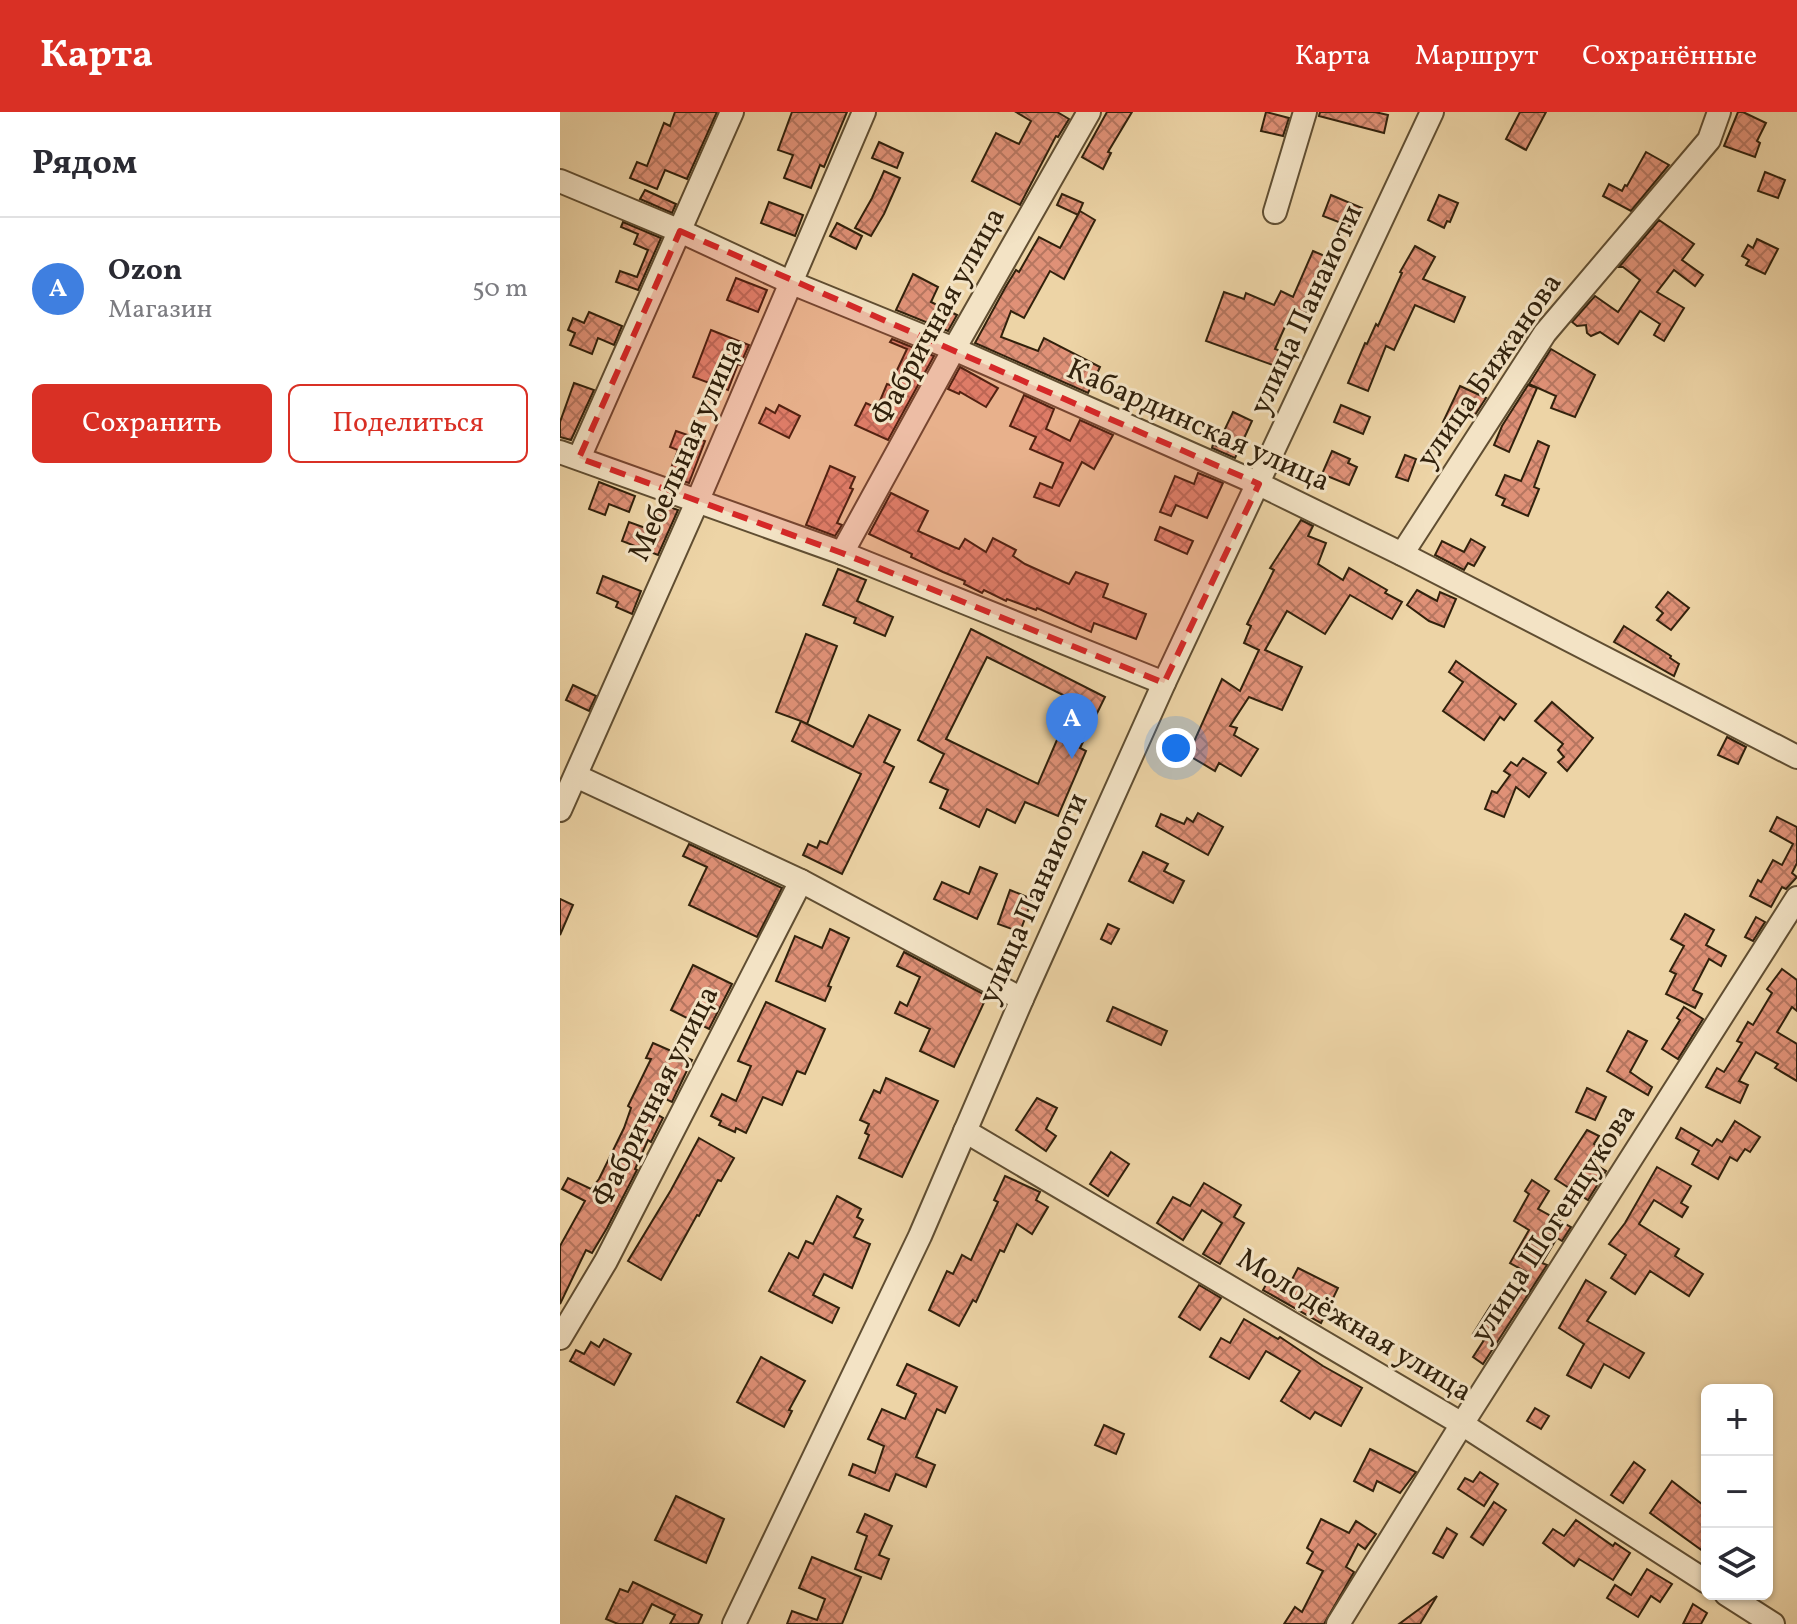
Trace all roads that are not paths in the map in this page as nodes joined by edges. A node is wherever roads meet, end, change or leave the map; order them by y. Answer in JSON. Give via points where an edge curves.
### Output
{"nodes":[{"id":1,"x":732,"y":112,"type":"edge"},
{"id":2,"x":864,"y":112,"type":"edge"},
{"id":3,"x":1089,"y":112,"type":"edge"},
{"id":4,"x":1305,"y":112,"type":"edge"},
{"id":5,"x":1432,"y":112,"type":"edge"},
{"id":6,"x":1719,"y":112,"type":"edge"},
{"id":7,"x":560,"y":181,"type":"edge"},
{"id":8,"x":1275,"y":212,"type":"dead end"},
{"id":9,"x":680,"y":231,"type":"junction"},
{"id":10,"x":792,"y":283,"type":"junction"},
{"id":11,"x":954,"y":349,"type":"junction"},
{"id":12,"x":569,"y":455,"type":"edge"},
{"id":13,"x":1259,"y":484,"type":"junction"},
{"id":14,"x":697,"y":502,"type":"junction"},
{"id":15,"x":842,"y":553,"type":"junction"},
{"id":16,"x":1402,"y":554,"type":"junction"},
{"id":17,"x":1164,"y":683,"type":"junction"},
{"id":18,"x":1797,"y":757,"type":"edge"},
{"id":19,"x":576,"y":776,"type":"junction"},
{"id":20,"x":560,"y":810,"type":"edge"},
{"id":21,"x":801,"y":881,"type":"junction"},
{"id":22,"x":1797,"y":898,"type":"edge"},
{"id":23,"x":1022,"y":999,"type":"junction"},
{"id":24,"x":965,"y":1131,"type":"junction"},
{"id":25,"x":560,"y":1338,"type":"edge"},
{"id":26,"x":1462,"y":1424,"type":"junction"},
{"id":27,"x":1701,"y":1578,"type":"edge"},
{"id":28,"x":1735,"y":1600,"type":"edge"},
{"id":29,"x":734,"y":1624,"type":"edge"},
{"id":30,"x":1338,"y":1624,"type":"edge"},
{"id":31,"x":1773,"y":1624,"type":"edge"}],
"edges":[{"from":1,"to":9,"type":"street"},
{"from":2,"to":10,"type":"street","name":"Мебельная улица"},
{"from":3,"to":11,"type":"street","name":"Фабричная улица"},
{"from":4,"to":8,"type":"street"},
{"from":5,"to":13,"type":"street","name":"улица Панаиоти"},
{"from":6,"to":16,"type":"street","name":"улица Бижанова","via":[[1709,140],[1545,333]]},
{"from":7,"to":9,"type":"street","name":"Кабардинская улица"},
{"from":9,"to":10,"type":"street","name":"Кабардинская улица"},
{"from":9,"to":12,"type":"street"},
{"from":10,"to":11,"type":"street","name":"Кабардинская улица"},
{"from":10,"to":14,"type":"street","name":"Мебельная улица"},
{"from":11,"to":13,"type":"street","name":"Кабардинская улица"},
{"from":11,"to":15,"type":"street","name":"Фабричная улица"},
{"from":12,"to":14,"type":"street"},
{"from":13,"to":16,"type":"street","name":"Кабардинская улица"},
{"from":13,"to":17,"type":"street","name":"улица Панаиоти"},
{"from":14,"to":15,"type":"street"},
{"from":14,"to":19,"type":"street","name":"Мебельная улица"},
{"from":15,"to":17,"type":"street"},
{"from":16,"to":18,"type":"street","name":"Кабардинская улица"},
{"from":17,"to":23,"type":"street","name":"улица Панаиоти"},
{"from":19,"to":20,"type":"street","name":"Мебельная улица"},
{"from":19,"to":21,"type":"street"},
{"from":21,"to":23,"type":"street"},
{"from":21,"to":25,"type":"street","name":"Фабричная улица","via":[[606,1261]]},
{"from":22,"to":26,"type":"street","name":"улица Шогенцукова"},
{"from":23,"to":24,"type":"street","name":"улица Панаиоти"},
{"from":24,"to":26,"type":"street","name":"Молодёжная улица"},
{"from":24,"to":29,"type":"street","name":"улица Панаиоти"},
{"from":26,"to":27,"type":"street","name":"Молодёжная улица"},
{"from":26,"to":30,"type":"street","name":"улица Шогенцукова"},
{"from":28,"to":31,"type":"street"}]}
